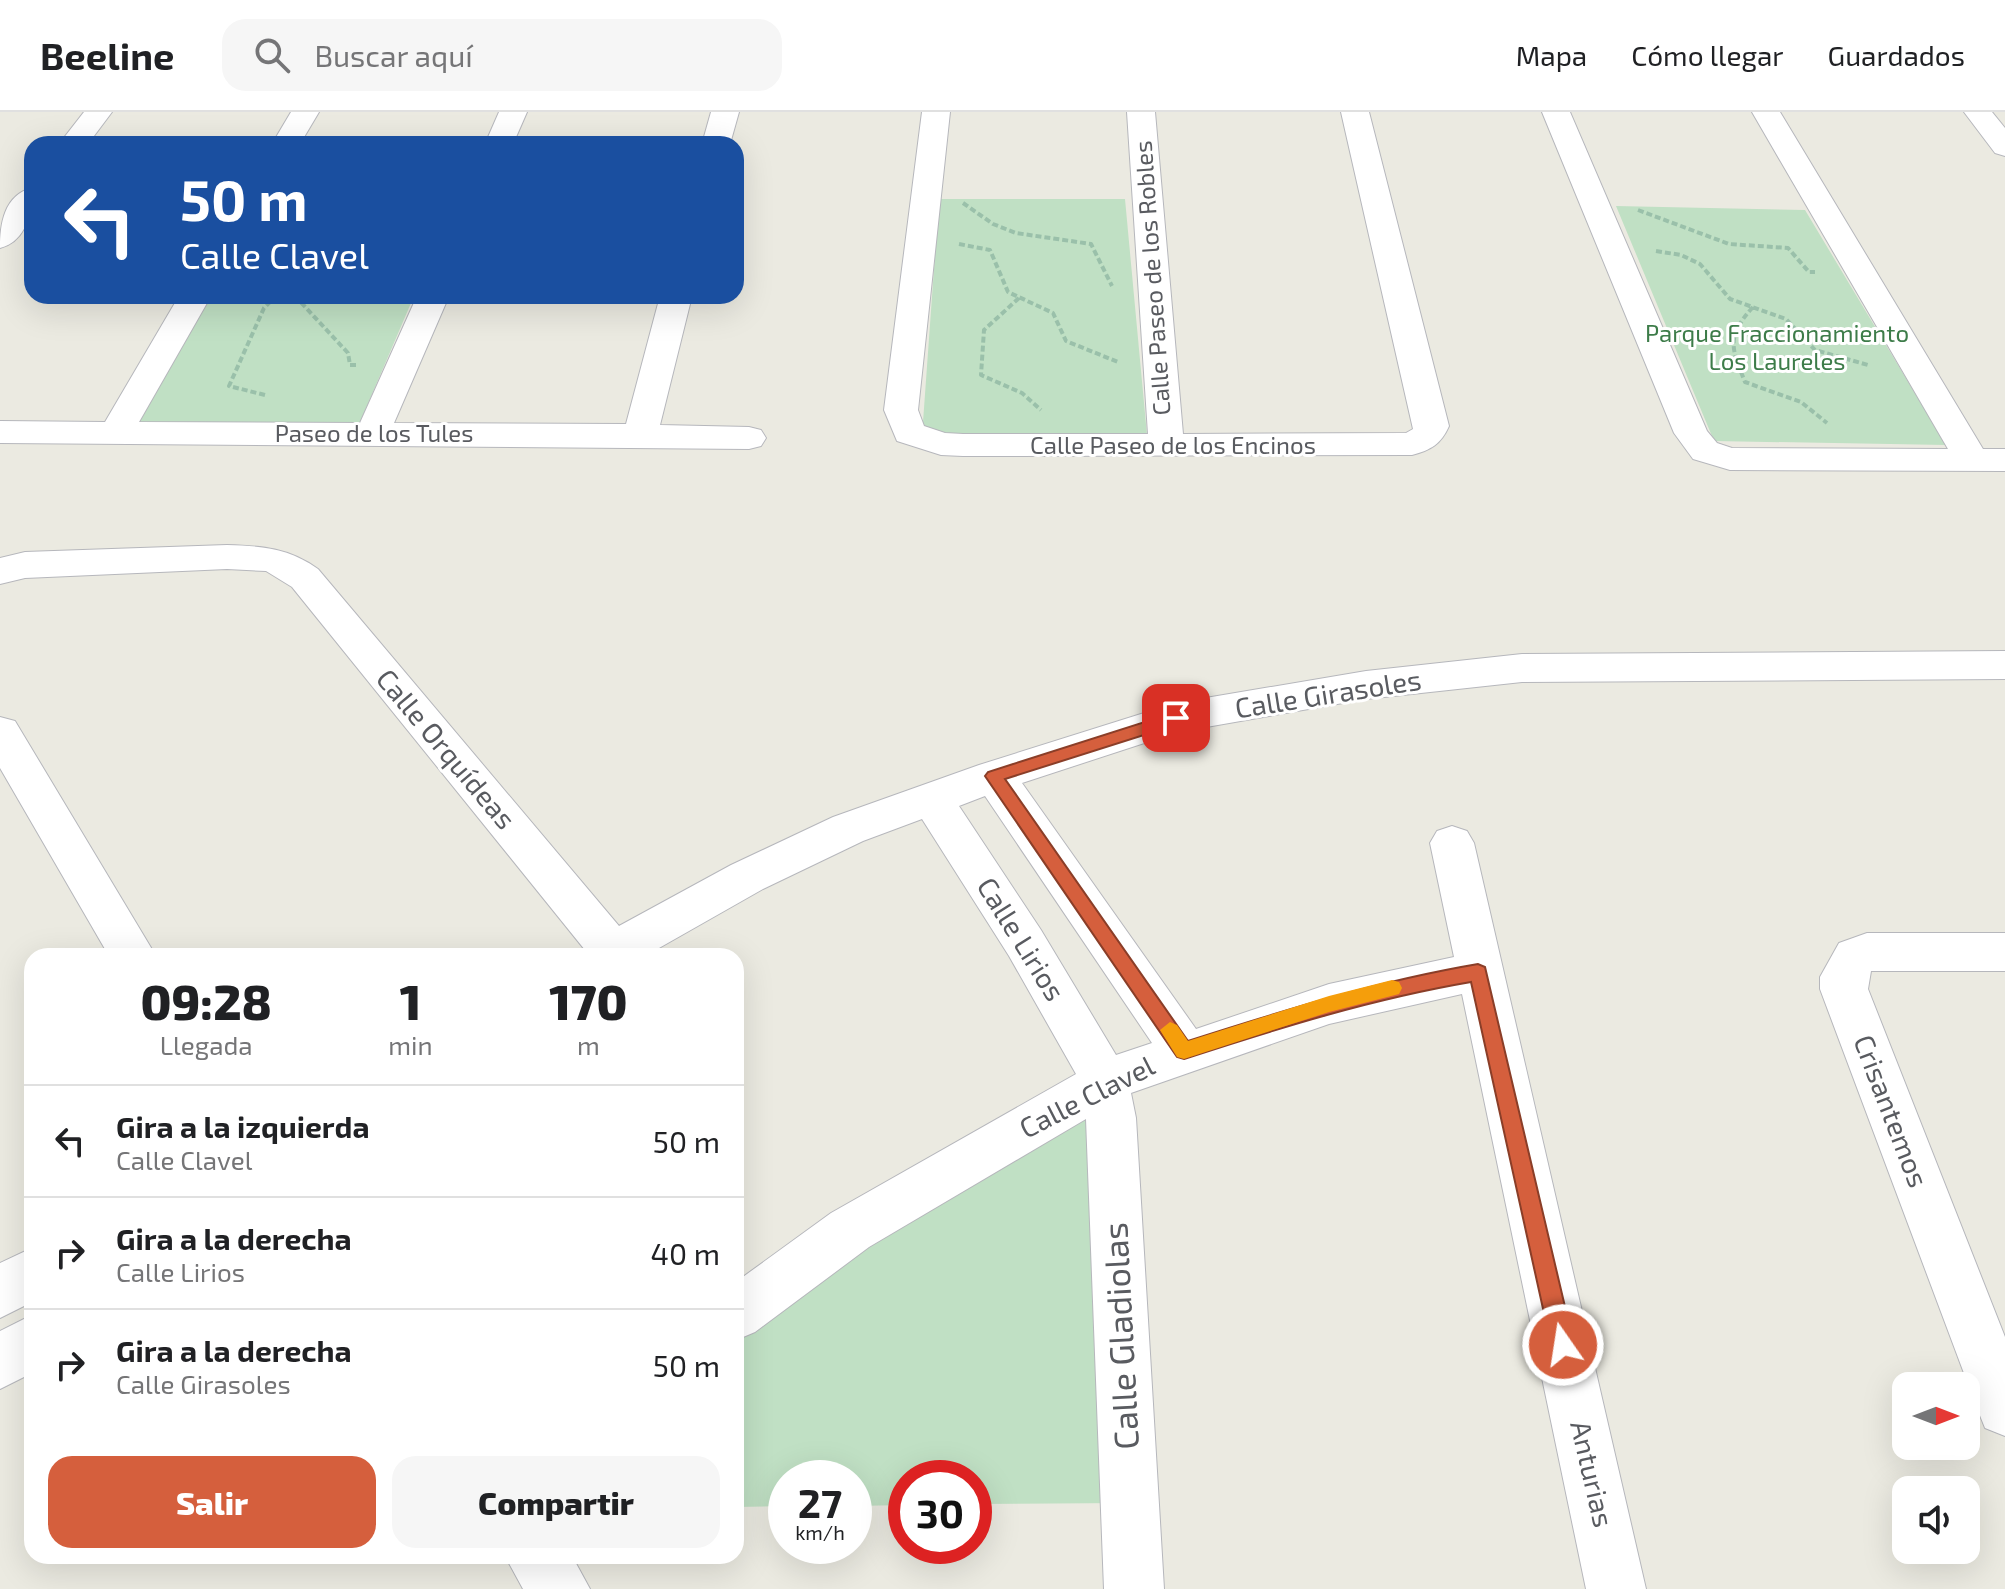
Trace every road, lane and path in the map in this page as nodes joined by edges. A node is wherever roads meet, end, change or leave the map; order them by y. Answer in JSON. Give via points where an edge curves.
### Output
{"nodes":[{"id":1,"x":98,"y":112,"type":"edge"},
{"id":2,"x":305,"y":112,"type":"edge"},
{"id":3,"x":513,"y":112,"type":"edge"},
{"id":4,"x":725,"y":112,"type":"edge"},
{"id":5,"x":936,"y":112,"type":"edge"},
{"id":6,"x":1141,"y":112,"type":"edge"},
{"id":7,"x":1355,"y":112,"type":"edge"},
{"id":8,"x":1556,"y":112,"type":"edge"},
{"id":9,"x":1766,"y":112,"type":"edge"},
{"id":10,"x":1978,"y":112,"type":"edge"},
{"id":11,"x":79,"y":136,"type":"edge"},
{"id":12,"x":291,"y":136,"type":"edge"},
{"id":13,"x":502,"y":136,"type":"edge"},
{"id":14,"x":718,"y":136,"type":"edge"},
{"id":15,"x":2005,"y":147,"type":"edge"},
{"id":16,"x":927,"y":195,"type":"junction"},
{"id":17,"x":18,"y":206,"type":"edge"},
{"id":18,"x":1600,"y":212,"type":"junction"},
{"id":19,"x":0,"y":239,"type":"edge"},
{"id":20,"x":922,"y":241,"type":"junction"},
{"id":21,"x":1615,"y":245,"type":"junction"},
{"id":22,"x":1863,"y":278,"type":"junction"},
{"id":23,"x":1019,"y":298,"type":"junction"},
{"id":24,"x":190,"y":304,"type":"edge"},
{"id":25,"x":268,"y":304,"type":"edge"},
{"id":26,"x":302,"y":304,"type":"edge"},
{"id":27,"x":429,"y":304,"type":"edge"},
{"id":28,"x":674,"y":304,"type":"edge"},
{"id":29,"x":1753,"y":307,"type":"junction"},
{"id":30,"x":1159,"y":317,"type":"junction"},
{"id":31,"x":402,"y":366,"type":"junction"},
{"id":32,"x":1925,"y":383,"type":"junction"},
{"id":33,"x":1160,"y":384,"type":"junction"},
{"id":34,"x":274,"y":397,"type":"dead end"},
{"id":35,"x":117,"y":431,"type":"junction"},
{"id":36,"x":0,"y":432,"type":"edge"},
{"id":37,"x":372,"y":434,"type":"junction"},
{"id":38,"x":640,"y":435,"type":"junction"},
{"id":39,"x":749,"y":438,"type":"dead end"},
{"id":40,"x":1166,"y":444,"type":"junction"},
{"id":41,"x":1059,"y":446,"type":"junction"},
{"id":42,"x":1872,"y":459,"type":"junction"},
{"id":43,"x":1989,"y":460,"type":"edge"},
{"id":44,"x":0,"y":571,"type":"edge"},
{"id":45,"x":2005,"y":665,"type":"edge"},
{"id":46,"x":0,"y":732,"type":"edge"},
{"id":47,"x":994,"y":776,"type":"junction"},
{"id":48,"x":932,"y":799,"type":"junction"},
{"id":49,"x":1452,"y":843,"type":"dead end"},
{"id":50,"x":128,"y":948,"type":"edge"},
{"id":51,"x":604,"y":948,"type":"edge"},
{"id":52,"x":620,"y":948,"type":"edge"},
{"id":53,"x":2005,"y":952,"type":"edge"},
{"id":54,"x":1478,"y":972,"type":"junction"},
{"id":55,"x":1184,"y":1051,"type":"junction"},
{"id":56,"x":1105,"y":1082,"type":"junction"},
{"id":57,"x":24,"y":1278,"type":"edge"},
{"id":58,"x":0,"y":1292,"type":"edge"},
{"id":59,"x":744,"y":1308,"type":"edge"},
{"id":60,"x":24,"y":1347,"type":"edge"},
{"id":61,"x":0,"y":1362,"type":"edge"},
{"id":62,"x":2005,"y":1408,"type":"edge"},
{"id":63,"x":541,"y":1564,"type":"edge"},
{"id":64,"x":560,"y":1589,"type":"edge"},
{"id":65,"x":1134,"y":1589,"type":"edge"},
{"id":66,"x":1616,"y":1589,"type":"edge"}],
"edges":[{"from":1,"to":11,"type":"street"},
{"from":2,"to":12,"type":"street"},
{"from":3,"to":13,"type":"street"},
{"from":4,"to":14,"type":"street"},
{"from":5,"to":16,"type":"street","name":"Calle Paseo de los Encinos"},
{"from":6,"to":30,"type":"street","name":"Calle Paseo de los Robles"},
{"from":7,"to":40,"type":"street","name":"Calle Paseo de los Encinos","via":[[1429,412],[1432,426],[1427,436],[1394,446]]},
{"from":8,"to":18,"type":"street"},
{"from":9,"to":22,"type":"street"},
{"from":10,"to":15,"type":"street"},
{"from":16,"to":20,"type":"street","name":"Calle Paseo de los Encinos"},
{"from":16,"to":30,"type":"path","via":[[970,204],[990,223],[1014,233],[1091,244],[1128,307]]},
{"from":17,"to":19,"type":"street"},
{"from":18,"to":21,"type":"street"},
{"from":18,"to":22,"type":"path","via":[[1641,210],[1729,244],[1788,248],[1809,272]]},
{"from":20,"to":23,"type":"path","via":[[990,250],[1008,292]]},
{"from":20,"to":41,"type":"street","name":"Calle Paseo de los Encinos","via":[[901,410],[909,433],[941,444]]},
{"from":21,"to":29,"type":"path","via":[[1681,255],[1700,264],[1730,299]]},
{"from":21,"to":42,"type":"street","via":[[1691,433],[1705,451],[1730,459]]},
{"from":22,"to":32,"type":"street"},
{"from":23,"to":33,"type":"path","via":[[1053,313],[1066,341]]},
{"from":23,"to":41,"type":"path","via":[[984,330],[981,375],[1037,402]]},
{"from":24,"to":35,"type":"street"},
{"from":25,"to":34,"type":"path","via":[[229,386]]},
{"from":26,"to":31,"type":"path","via":[[348,353],[350,365]]},
{"from":27,"to":31,"type":"street"},
{"from":28,"to":38,"type":"street"},
{"from":29,"to":32,"type":"path","via":[[1786,319],[1815,350]]},
{"from":29,"to":42,"type":"path","via":[[1730,337],[1745,382],[1801,402]]},
{"from":30,"to":33,"type":"street","name":"Calle Paseo de los Robles"},
{"from":31,"to":37,"type":"street"},
{"from":32,"to":43,"type":"street"},
{"from":33,"to":40,"type":"street","name":"Calle Paseo de los Robles"},
{"from":35,"to":36,"type":"street","name":"Paseo de los Tules"},
{"from":35,"to":37,"type":"street","name":"Paseo de los Tules"},
{"from":37,"to":38,"type":"street","name":"Paseo de los Tules"},
{"from":38,"to":39,"type":"street","name":"Paseo de los Tules"},
{"from":40,"to":41,"type":"street","name":"Calle Paseo de los Encinos"},
{"from":42,"to":43,"type":"street"},
{"from":44,"to":51,"type":"street","name":"Calle Orquídeas","via":[[168,557],[269,559],[287,565],[305,578]]},
{"from":45,"to":47,"type":"street","name":"Calle Girasoles","via":[[1522,668],[1366,685],[1176,718]]},
{"from":46,"to":50,"type":"street"},
{"from":47,"to":48,"type":"street","name":"Calle Girasoles"},
{"from":47,"to":55,"type":"street"},
{"from":48,"to":52,"type":"street","name":"Calle Girasoles","via":[[785,859]]},
{"from":48,"to":56,"type":"street","name":"Calle Lirios","via":[[1025,943]]},
{"from":49,"to":54,"type":"street","name":"Anturias"},
{"from":53,"to":62,"type":"street","name":"Crisantemos","via":[[1867,952],[1855,956],[1843,977]]},
{"from":54,"to":55,"type":"street","name":"Calle Clavel","via":[[1329,1004]]},
{"from":54,"to":66,"type":"street","name":"Anturias"},
{"from":55,"to":56,"type":"street","name":"Calle Clavel"},
{"from":56,"to":59,"type":"street","name":"Calle Clavel","via":[[850,1230]]},
{"from":56,"to":65,"type":"street","name":"Calle Gladiolas"},
{"from":57,"to":58,"type":"street"},
{"from":60,"to":61,"type":"street"},
{"from":63,"to":64,"type":"street"}]}
